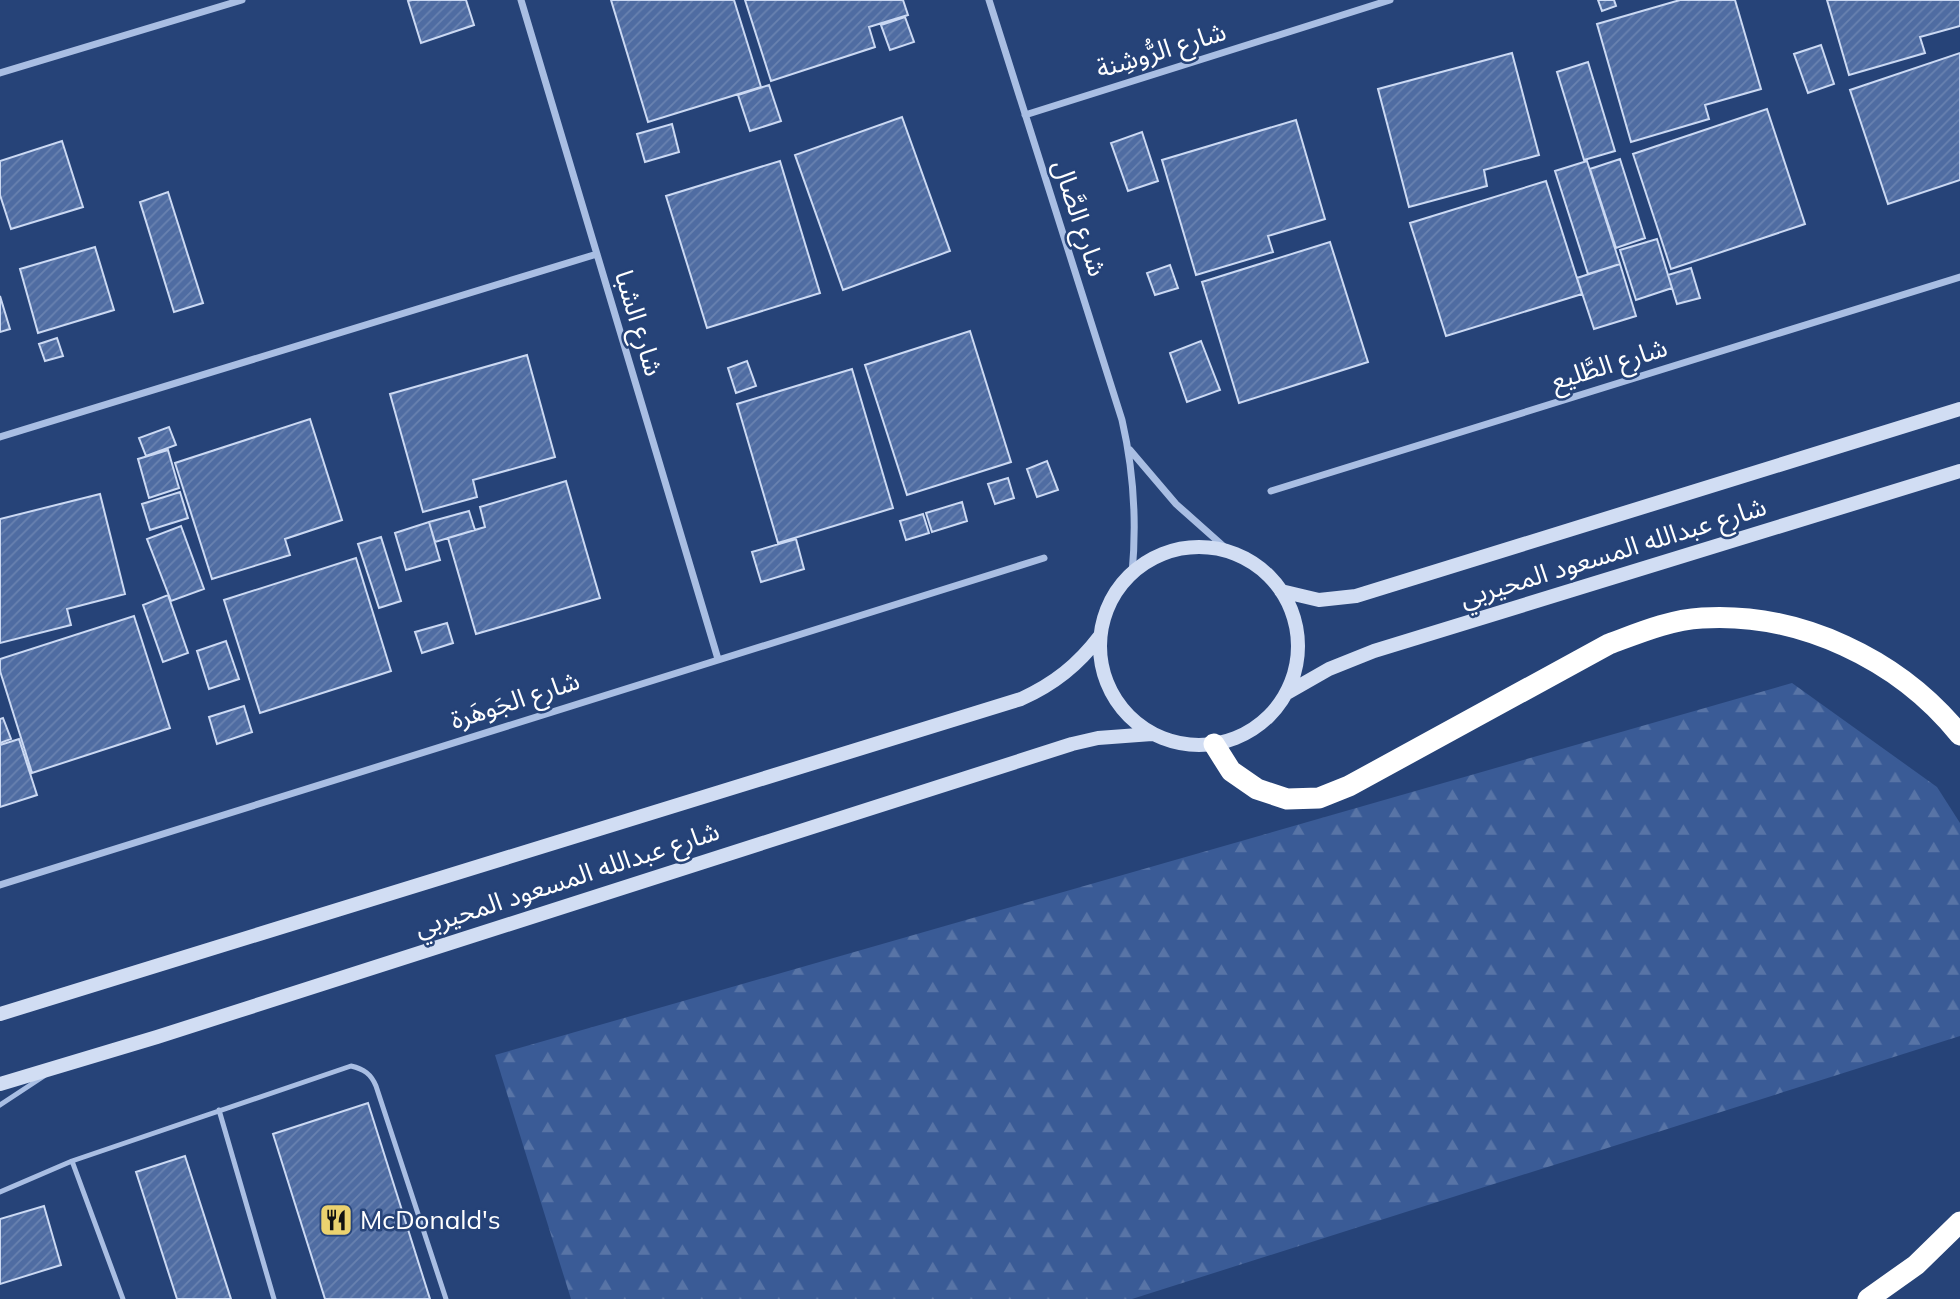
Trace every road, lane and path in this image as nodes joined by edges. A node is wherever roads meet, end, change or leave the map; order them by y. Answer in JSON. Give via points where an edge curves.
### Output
{"nodes":[{"id":1,"x":242,"y":0,"type":"edge"},
{"id":2,"x":521,"y":0,"type":"edge"},
{"id":3,"x":989,"y":0,"type":"edge"},
{"id":4,"x":1390,"y":0,"type":"edge"},
{"id":5,"x":0,"y":73,"type":"edge"},
{"id":6,"x":1025,"y":115,"type":"junction"},
{"id":7,"x":597,"y":254,"type":"junction"},
{"id":8,"x":1960,"y":277,"type":"edge"},
{"id":9,"x":1960,"y":410,"type":"edge"},
{"id":10,"x":0,"y":437,"type":"edge"},
{"id":11,"x":1129,"y":449,"type":"junction"},
{"id":12,"x":1960,"y":471,"type":"edge"},
{"id":13,"x":1271,"y":491,"type":"dead end"},
{"id":14,"x":1230,"y":552,"type":"junction"},
{"id":15,"x":1044,"y":558,"type":"dead end"},
{"id":16,"x":1132,"y":574,"type":"junction"},
{"id":17,"x":1282,"y":591,"type":"junction"},
{"id":18,"x":1100,"y":636,"type":"junction"},
{"id":19,"x":718,"y":659,"type":"junction"},
{"id":20,"x":1287,"y":693,"type":"junction"},
{"id":21,"x":1152,"y":734,"type":"junction"},
{"id":22,"x":1960,"y":735,"type":"edge"},
{"id":23,"x":1214,"y":744,"type":"junction"},
{"id":24,"x":0,"y":885,"type":"edge"},
{"id":25,"x":0,"y":1014,"type":"edge"},
{"id":26,"x":56,"y":1067,"type":"junction"},
{"id":27,"x":0,"y":1084,"type":"edge"},
{"id":28,"x":0,"y":1105,"type":"edge"},
{"id":29,"x":219,"y":1110,"type":"junction"},
{"id":30,"x":72,"y":1161,"type":"junction"},
{"id":31,"x":0,"y":1192,"type":"edge"},
{"id":32,"x":1960,"y":1222,"type":"edge"},
{"id":33,"x":123,"y":1299,"type":"edge"},
{"id":34,"x":274,"y":1299,"type":"edge"},
{"id":35,"x":446,"y":1299,"type":"edge"},
{"id":36,"x":1868,"y":1299,"type":"edge"}],
"edges":[{"from":1,"to":5,"type":"street"},
{"from":2,"to":7,"type":"street","name":"شارع الشبا"},
{"from":3,"to":6,"type":"street","name":"شارع الصَّال"},
{"from":4,"to":6,"type":"street","name":"شارع الرُّوشِنة"},
{"from":6,"to":11,"type":"street","name":"شارع الصَّال"},
{"from":7,"to":10,"type":"street"},
{"from":7,"to":19,"type":"street","name":"شارع الشبا"},
{"from":8,"to":13,"type":"street","name":"شارع الطَّليع"},
{"from":9,"to":17,"type":"street","name":"شارع عبدالله المسعود المحيربي","via":[[1356,596],[1319,600]]},
{"from":11,"to":14,"type":"street","name":"شارع الصَّال","via":[[1177,504]]},
{"from":11,"to":16,"type":"street","name":"شارع الصَّال","via":[[1136,511]]},
{"from":12,"to":20,"type":"street","name":"شارع عبدالله المسعود المحيربي","via":[[1374,651]]},
{"from":14,"to":16,"type":"street","via":[[1209,548],[1168,552]]},
{"from":14,"to":17,"type":"street","via":[[1250,561]]},
{"from":15,"to":19,"type":"street","name":"شارع الجَوهَرة"},
{"from":16,"to":18,"type":"street","via":[[1116,592]]},
{"from":17,"to":20,"type":"street","via":[[1298,641]]},
{"from":18,"to":21,"type":"street","via":[[1101,660],[1112,693],[1133,720]]},
{"from":18,"to":25,"type":"street","name":"شارع عبدالله المسعود المحيربي","via":[[1064,675],[1021,699]]},
{"from":19,"to":24,"type":"street","name":"شارع الجَوهَرة"},
{"from":20,"to":23,"type":"street","via":[[1268,717],[1242,735]]},
{"from":21,"to":23,"type":"street","via":[[1182,744]]},
{"from":21,"to":26,"type":"street","name":"شارع عبدالله المسعود المحيربي","via":[[1072,744]]},
{"from":22,"to":23,"type":"highway","via":[[1918,693],[1836,641],[1792,625],[1711,618],[1653,627],[1609,644],[1319,798],[1287,799],[1256,789],[1231,771]]},
{"from":26,"to":27,"type":"street","name":"شارع عبدالله المسعود المحيربي"},
{"from":26,"to":28,"type":"lane"},
{"from":29,"to":30,"type":"lane"},
{"from":29,"to":34,"type":"lane"},
{"from":29,"to":35,"type":"lane","via":[[351,1066],[368,1072]]},
{"from":30,"to":31,"type":"lane"},
{"from":30,"to":33,"type":"lane"},
{"from":32,"to":36,"type":"highway","via":[[1916,1265]]}]}
